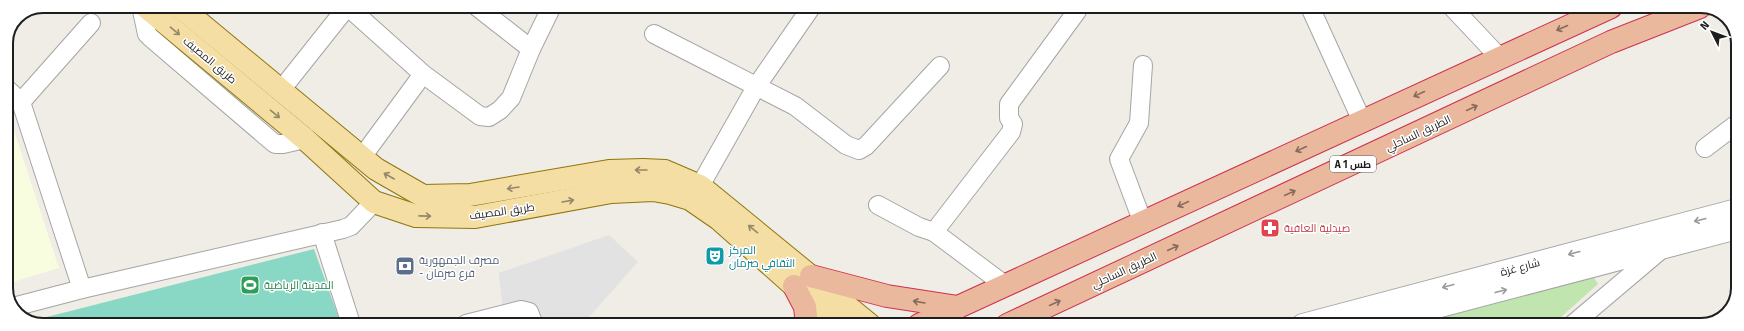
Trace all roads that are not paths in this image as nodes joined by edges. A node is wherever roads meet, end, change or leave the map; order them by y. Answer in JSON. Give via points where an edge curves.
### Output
{"nodes":[{"id":1,"x":143,"y":13,"type":"edge"},
{"id":2,"x":153,"y":13,"type":"edge"},
{"id":3,"x":188,"y":13,"type":"edge"},
{"id":4,"x":342,"y":13,"type":"edge"},
{"id":5,"x":355,"y":13,"type":"edge"},
{"id":6,"x":485,"y":13,"type":"edge"},
{"id":7,"x":549,"y":13,"type":"edge"},
{"id":8,"x":807,"y":13,"type":"edge"},
{"id":9,"x":1076,"y":13,"type":"edge"},
{"id":10,"x":1313,"y":13,"type":"edge"},
{"id":11,"x":1458,"y":13,"type":"edge"},
{"id":12,"x":1598,"y":13,"type":"edge"},
{"id":13,"x":1685,"y":13,"type":"edge"},
{"id":14,"x":91,"y":23,"type":"dead end"},
{"id":15,"x":654,"y":34,"type":"dead end"},
{"id":16,"x":531,"y":49,"type":"junction"},
{"id":17,"x":1499,"y":57,"type":"junction"},
{"id":18,"x":1143,"y":64,"type":"dead end"},
{"id":19,"x":940,"y":66,"type":"dead end"},
{"id":20,"x":423,"y":74,"type":"junction"},
{"id":21,"x":756,"y":87,"type":"junction"},
{"id":22,"x":281,"y":90,"type":"junction"},
{"id":23,"x":13,"y":95,"type":"edge"},
{"id":24,"x":21,"y":102,"type":"junction"},
{"id":25,"x":1362,"y":121,"type":"junction"},
{"id":26,"x":1731,"y":128,"type":"edge"},
{"id":27,"x":305,"y":139,"type":"junction"},
{"id":28,"x":1705,"y":148,"type":"dead end"},
{"id":29,"x":362,"y":157,"type":"junction"},
{"id":30,"x":700,"y":186,"type":"junction"},
{"id":31,"x":374,"y":202,"type":"junction"},
{"id":32,"x":878,"y":205,"type":"dead end"},
{"id":33,"x":1731,"y":212,"type":"edge"},
{"id":34,"x":1143,"y":222,"type":"junction"},
{"id":35,"x":1669,"y":228,"type":"junction"},
{"id":36,"x":1731,"y":230,"type":"edge"},
{"id":37,"x":934,"y":232,"type":"junction"},
{"id":38,"x":322,"y":233,"type":"junction"},
{"id":39,"x":1663,"y":249,"type":"junction"},
{"id":40,"x":803,"y":281,"type":"junction"},
{"id":41,"x":1006,"y":286,"type":"junction"},
{"id":42,"x":82,"y":288,"type":"junction"},
{"id":43,"x":19,"y":305,"type":"edge"},
{"id":44,"x":958,"y":307,"type":"junction"},
{"id":45,"x":349,"y":318,"type":"edge"},
{"id":46,"x":490,"y":318,"type":"edge"},
{"id":47,"x":532,"y":318,"type":"edge"},
{"id":48,"x":807,"y":318,"type":"edge"},
{"id":49,"x":832,"y":318,"type":"edge"},
{"id":50,"x":859,"y":318,"type":"edge"},
{"id":51,"x":934,"y":318,"type":"edge"},
{"id":52,"x":1022,"y":318,"type":"edge"},
{"id":53,"x":1329,"y":318,"type":"edge"},
{"id":54,"x":1395,"y":318,"type":"edge"},
{"id":55,"x":1580,"y":318,"type":"edge"}],
"edges":[{"from":1,"to":27,"type":"street","via":[[151,38],[275,144]]},
{"from":2,"to":27,"type":"main road","name":"طريق المصيف","one_way":true},
{"from":3,"to":22,"type":"main road","name":"طريق المصيف"},
{"from":4,"to":22,"type":"street"},
{"from":5,"to":20,"type":"street"},
{"from":6,"to":16,"type":"street"},
{"from":7,"to":16,"type":"street"},
{"from":8,"to":21,"type":"street"},
{"from":9,"to":37,"type":"street","via":[[1009,104],[1009,118],[1013,124],[1011,132]]},
{"from":10,"to":25,"type":"street"},
{"from":11,"to":17,"type":"street"},
{"from":12,"to":17,"type":"highway","one_way":true},
{"from":52,"to":13,"type":"highway","name":"الطريق الساحلي","number":"A 1 طس","one_way":true,"via":[[1611,42]]},
{"from":14,"to":24,"type":"street"},
{"from":15,"to":21,"type":"street"},
{"from":16,"to":20,"type":"street","via":[[510,98],[500,110],[489,117],[480,116]]},
{"from":17,"to":25,"type":"highway","one_way":true},
{"from":18,"to":34,"type":"street","via":[[1139,123],[1119,159]]},
{"from":19,"to":21,"type":"street","via":[[866,146],[859,150],[846,145],[795,106]]},
{"from":20,"to":29,"type":"street"},
{"from":21,"to":30,"type":"street"},
{"from":22,"to":29,"type":"main road","name":"طريق المصيف"},
{"from":23,"to":24,"type":"street"},
{"from":24,"to":42,"type":"street"},
{"from":25,"to":34,"type":"highway","one_way":true},
{"from":26,"to":28,"type":"street"},
{"from":27,"to":31,"type":"main road","name":"طريق المصيف"},
{"from":30,"to":29,"type":"main road","name":"طريق المصيف","one_way":true,"via":[[665,171],[608,171],[470,195],[422,196],[376,169]]},
{"from":40,"to":30,"type":"main road","name":"طريق المصيف","one_way":true},
{"from":31,"to":38,"type":"street","via":[[351,226]]},
{"from":31,"to":40,"type":"main road","name":"طريق المصيف","one_way":true,"via":[[416,216],[475,217],[611,192],[653,190],[670,193],[690,199]]},
{"from":32,"to":37,"type":"street","via":[[919,227]]},
{"from":33,"to":35,"type":"street","name":"شارع غزة","one_way":true},
{"from":34,"to":41,"type":"highway"},
{"from":35,"to":39,"type":"street"},
{"from":35,"to":53,"type":"street","name":"شارع غزة","one_way":true},
{"from":36,"to":39,"type":"street","name":"شارع غزة"},
{"from":37,"to":41,"type":"street"},
{"from":38,"to":42,"type":"street"},
{"from":38,"to":45,"type":"street"},
{"from":54,"to":39,"type":"street","name":"شارع غزة","one_way":true},
{"from":39,"to":55,"type":"street"},
{"from":44,"to":40,"type":"highway","one_way":true},
{"from":40,"to":48,"type":"highway"},
{"from":40,"to":49,"type":"main road","name":"طريق المصيف"},
{"from":40,"to":50,"type":"main road","name":"طريق المصيف"},
{"from":41,"to":44,"type":"highway"},
{"from":42,"to":43,"type":"street"},
{"from":44,"to":51,"type":"highway"},
{"from":46,"to":47,"type":"street","via":[[521,310],[529,312]]}]}
